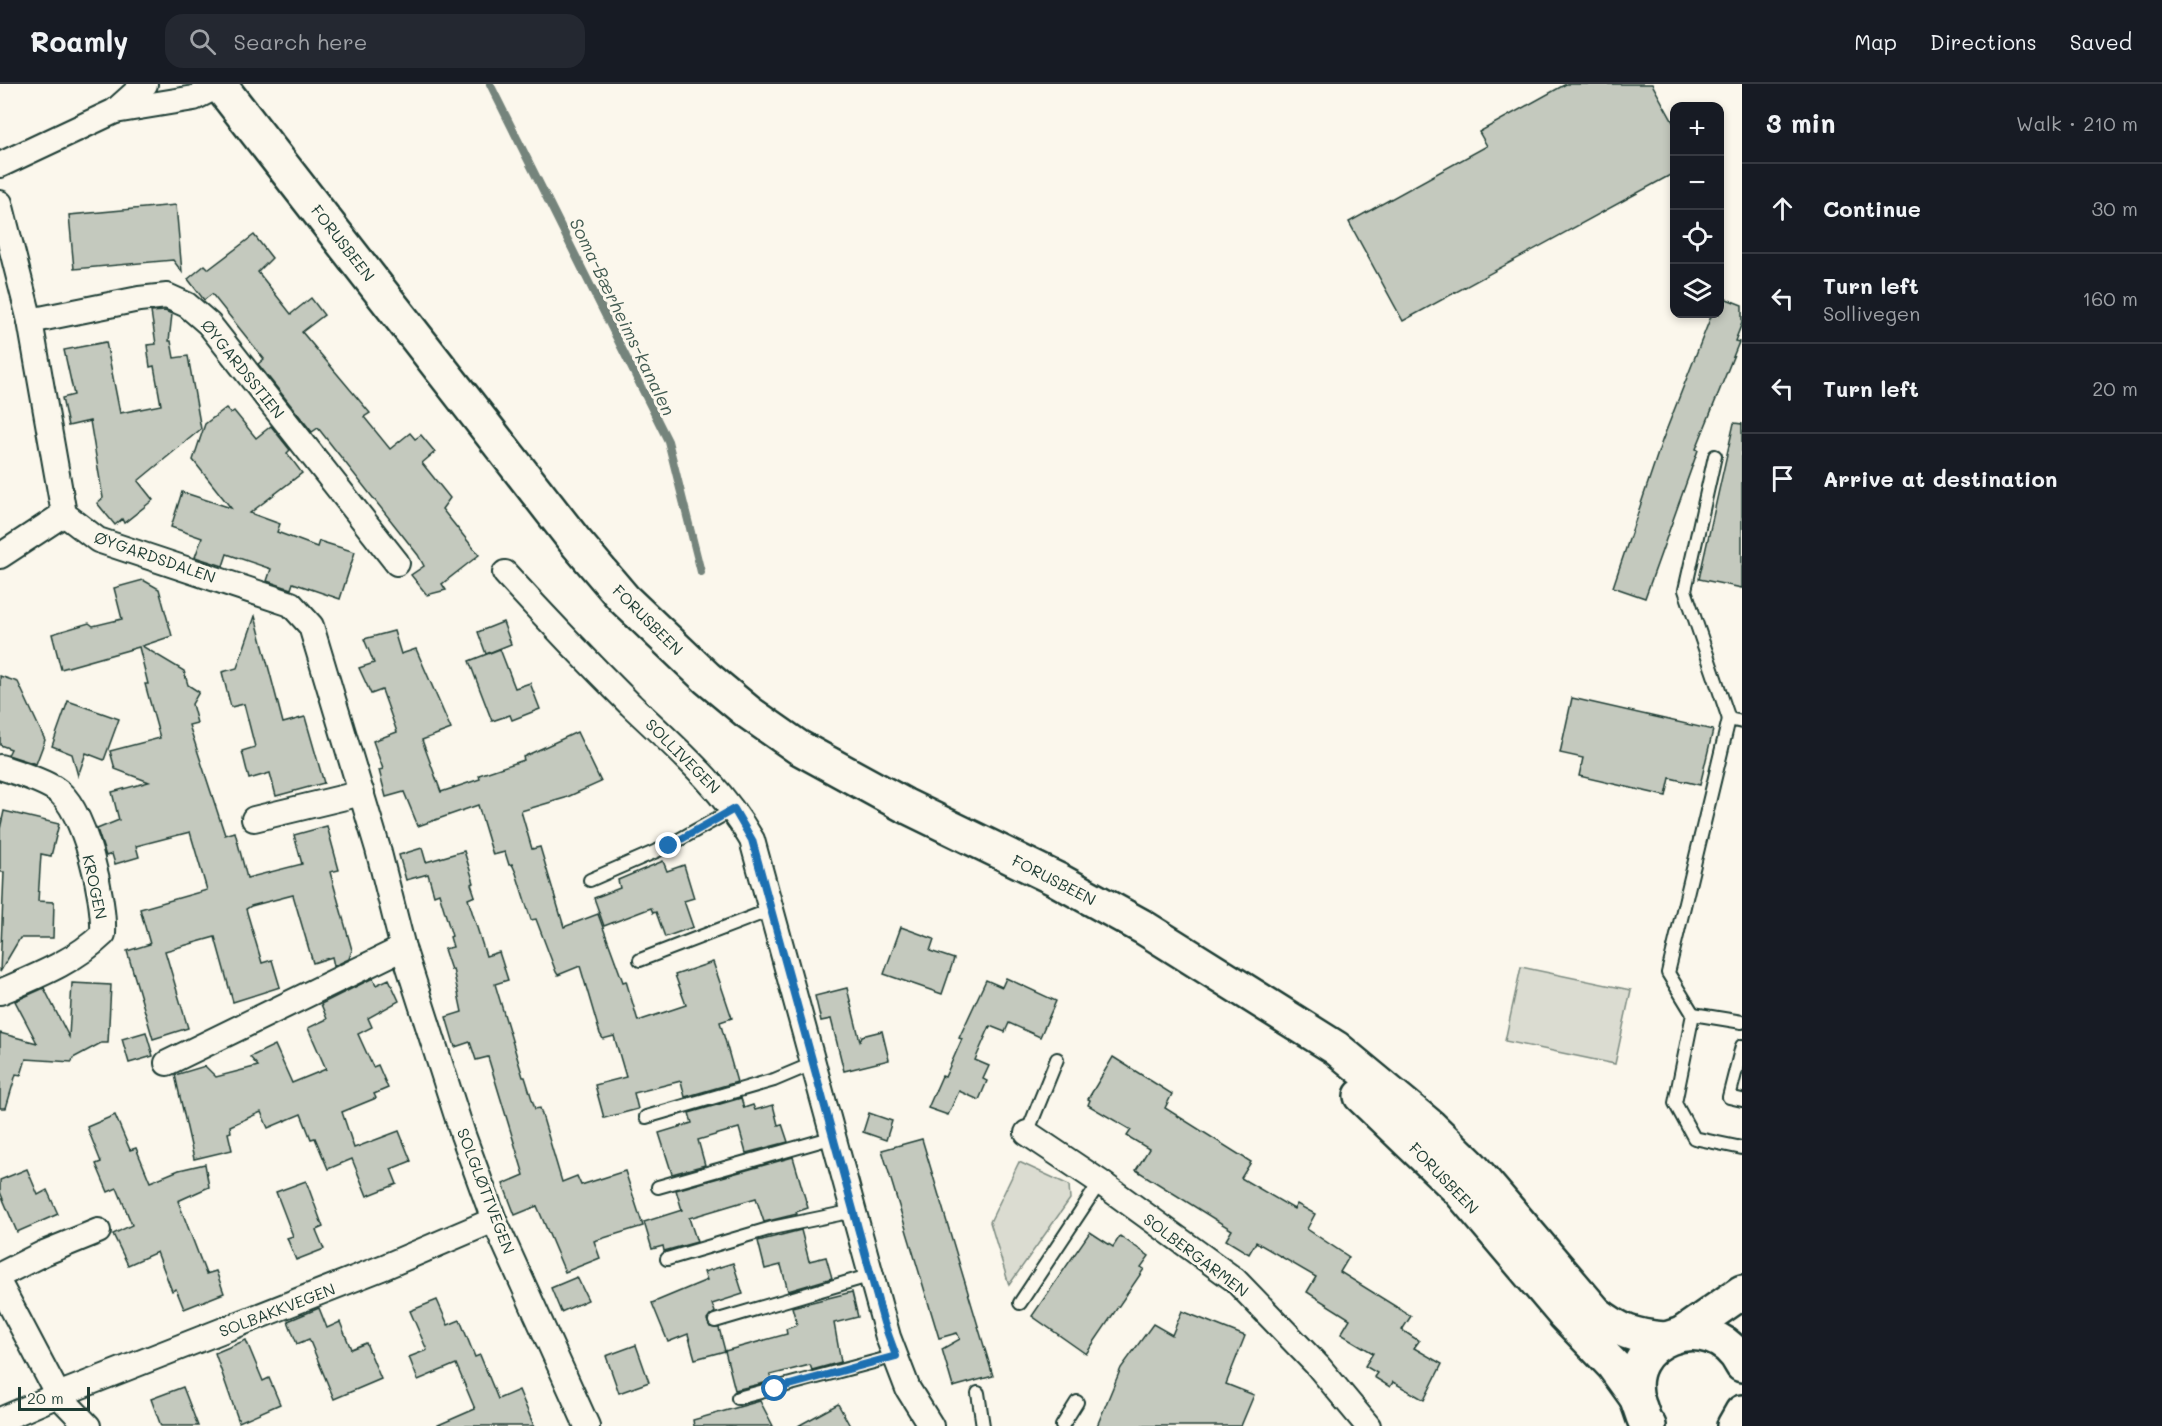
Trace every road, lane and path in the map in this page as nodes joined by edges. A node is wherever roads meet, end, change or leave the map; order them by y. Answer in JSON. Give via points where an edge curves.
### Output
{"nodes":[{"id":1,"x":145,"y":84,"type":"edge"},
{"id":2,"x":219,"y":85,"type":"edge"},
{"id":3,"x":115,"y":111,"type":"junction"},
{"id":4,"x":0,"y":165,"type":"edge"},
{"id":5,"x":0,"y":203,"type":"edge"},
{"id":6,"x":30,"y":321,"type":"junction"},
{"id":7,"x":1714,"y":456,"type":"dead end"},
{"id":8,"x":64,"y":514,"type":"junction"},
{"id":9,"x":0,"y":556,"type":"edge"},
{"id":10,"x":397,"y":563,"type":"dead end"},
{"id":11,"x":505,"y":573,"type":"dead end"},
{"id":12,"x":1729,"y":719,"type":"junction"},
{"id":13,"x":1742,"y":722,"type":"edge"},
{"id":14,"x":0,"y":767,"type":"edge"},
{"id":15,"x":362,"y":793,"type":"junction"},
{"id":16,"x":734,"y":809,"type":"junction"},
{"id":17,"x":254,"y":819,"type":"dead end"},
{"id":18,"x":590,"y":880,"type":"dead end"},
{"id":19,"x":773,"y":909,"type":"junction"},
{"id":20,"x":395,"y":916,"type":"joint"},
{"id":21,"x":403,"y":948,"type":"junction"},
{"id":22,"x":640,"y":960,"type":"dead end"},
{"id":23,"x":1228,"y":982,"type":"junction"},
{"id":24,"x":0,"y":992,"type":"edge"},
{"id":25,"x":1693,"y":1014,"type":"junction"},
{"id":26,"x":1742,"y":1022,"type":"edge"},
{"id":27,"x":1742,"y":1046,"type":"edge"},
{"id":28,"x":1057,"y":1059,"type":"dead end"},
{"id":29,"x":167,"y":1063,"type":"dead end"},
{"id":30,"x":812,"y":1064,"type":"junction"},
{"id":31,"x":1742,"y":1100,"type":"edge"},
{"id":32,"x":646,"y":1117,"type":"dead end"},
{"id":33,"x":1027,"y":1133,"type":"joint"},
{"id":34,"x":834,"y":1137,"type":"junction"},
{"id":35,"x":1742,"y":1148,"type":"edge"},
{"id":36,"x":1100,"y":1182,"type":"junction"},
{"id":37,"x":658,"y":1187,"type":"dead end"},
{"id":38,"x":854,"y":1211,"type":"junction"},
{"id":39,"x":494,"y":1220,"type":"junction"},
{"id":40,"x":98,"y":1231,"type":"dead end"},
{"id":41,"x":667,"y":1259,"type":"dead end"},
{"id":42,"x":0,"y":1275,"type":"edge"},
{"id":43,"x":872,"y":1275,"type":"junction"},
{"id":44,"x":0,"y":1285,"type":"edge"},
{"id":45,"x":1742,"y":1292,"type":"edge"},
{"id":46,"x":1020,"y":1303,"type":"dead end"},
{"id":47,"x":715,"y":1321,"type":"dead end"},
{"id":48,"x":1674,"y":1336,"type":"junction"},
{"id":49,"x":896,"y":1356,"type":"junction"},
{"id":50,"x":1742,"y":1365,"type":"edge"},
{"id":51,"x":978,"y":1393,"type":"dead end"},
{"id":52,"x":58,"y":1395,"type":"junction"},
{"id":53,"x":1636,"y":1397,"type":"junction"},
{"id":54,"x":738,"y":1398,"type":"dead end"},
{"id":55,"x":1077,"y":1402,"type":"dead end"},
{"id":56,"x":0,"y":1420,"type":"edge"},
{"id":57,"x":88,"y":1426,"type":"edge"},
{"id":58,"x":587,"y":1426,"type":"edge"},
{"id":59,"x":931,"y":1426,"type":"edge"},
{"id":60,"x":983,"y":1426,"type":"edge"},
{"id":61,"x":1062,"y":1426,"type":"edge"},
{"id":62,"x":1368,"y":1426,"type":"edge"},
{"id":63,"x":1649,"y":1426,"type":"edge"}],
"edges":[{"from":1,"to":3,"type":"street"},
{"from":2,"to":3,"type":"street","via":[[194,98]]},
{"from":2,"to":23,"type":"main road","name":"FORUSBEEN","via":[[574,540],[624,598],[707,678],[798,747],[904,805],[1056,879],[1143,927]]},
{"from":3,"to":4,"type":"street"},
{"from":5,"to":6,"type":"street"},
{"from":6,"to":8,"type":"street"},
{"from":6,"to":10,"type":"street","name":"ØYGARDSSTIEN","via":[[167,296],[187,305],[208,324]]},
{"from":7,"to":12,"type":"lane","via":[[1685,590]]},
{"from":8,"to":9,"type":"street"},
{"from":8,"to":15,"type":"street","name":"ØYGARDSDALEN","via":[[98,540],[282,601],[300,612],[311,626],[318,646]]},
{"from":11,"to":16,"type":"street","name":"SOLLIVEGEN"},
{"from":12,"to":13,"type":"lane"},
{"from":12,"to":25,"type":"lane","via":[[1668,973]]},
{"from":14,"to":24,"type":"street","name":"KROGEN","via":[[56,789],[66,798],[81,825],[104,913],[103,934],[89,948],[59,967]]},
{"from":15,"to":17,"type":"street"},
{"from":15,"to":20,"type":"street","name":"ØYGARDSDALEN"},
{"from":16,"to":18,"type":"lane","via":[[669,846]]},
{"from":16,"to":19,"type":"street","name":"SOLLIVEGEN","via":[[752,840]]},
{"from":19,"to":22,"type":"lane"},
{"from":19,"to":30,"type":"street","name":"SOLLIVEGEN"},
{"from":20,"to":21,"type":"street","name":"SOLGLØTTVEGEN"},
{"from":21,"to":29,"type":"street"},
{"from":21,"to":39,"type":"street","name":"SOLGLØTTVEGEN"},
{"from":23,"to":48,"type":"main road","name":"FORUSBEEN","via":[[1336,1048],[1430,1126],[1472,1166],[1596,1313],[1612,1326],[1634,1336]]},
{"from":23,"to":53,"type":"main road","name":"FORUSBEEN","via":[[1328,1066],[1459,1190],[1564,1314],[1613,1365]]},
{"from":25,"to":26,"type":"lane"},
{"from":25,"to":35,"type":"lane","via":[[1675,1103],[1694,1138]]},
{"from":27,"to":31,"type":"lane","via":[[1729,1097]]},
{"from":28,"to":33,"type":"lane"},
{"from":30,"to":32,"type":"lane","via":[[774,1080]]},
{"from":30,"to":34,"type":"street","name":"SOLLIVEGEN"},
{"from":33,"to":36,"type":"street","name":"SOLBERGARMEN"},
{"from":34,"to":37,"type":"lane"},
{"from":34,"to":38,"type":"street","name":"SOLLIVEGEN"},
{"from":36,"to":46,"type":"lane"},
{"from":36,"to":62,"type":"street","name":"SOLBERGARMEN","via":[[1234,1280],[1318,1366]]},
{"from":38,"to":41,"type":"lane","via":[[772,1228]]},
{"from":38,"to":43,"type":"street","name":"SOLLIVEGEN"},
{"from":39,"to":52,"type":"street","name":"SOLBAKKVEGEN","via":[[363,1276]]},
{"from":39,"to":58,"type":"street","name":"SOLGLØTTVEGEN"},
{"from":40,"to":42,"type":"street"},
{"from":43,"to":47,"type":"lane"},
{"from":43,"to":49,"type":"street","name":"SOLLIVEGEN"},
{"from":44,"to":52,"type":"street"},
{"from":45,"to":48,"type":"main road"},
{"from":48,"to":50,"type":"main road","name":"FORUSBEEN","via":[[1703,1334],[1726,1345]]},
{"from":48,"to":53,"type":"main road","via":[[1655,1345],[1642,1360],[1635,1378]]},
{"from":49,"to":54,"type":"lane"},
{"from":49,"to":59,"type":"street","name":"SOLLIVEGEN","via":[[909,1389]]},
{"from":51,"to":60,"type":"lane"},
{"from":52,"to":56,"type":"street","name":"SOLBAKKVEGEN"},
{"from":52,"to":57,"type":"street"},
{"from":53,"to":63,"type":"main road","name":"FORUSBEEN"},
{"from":55,"to":61,"type":"lane"}]}
